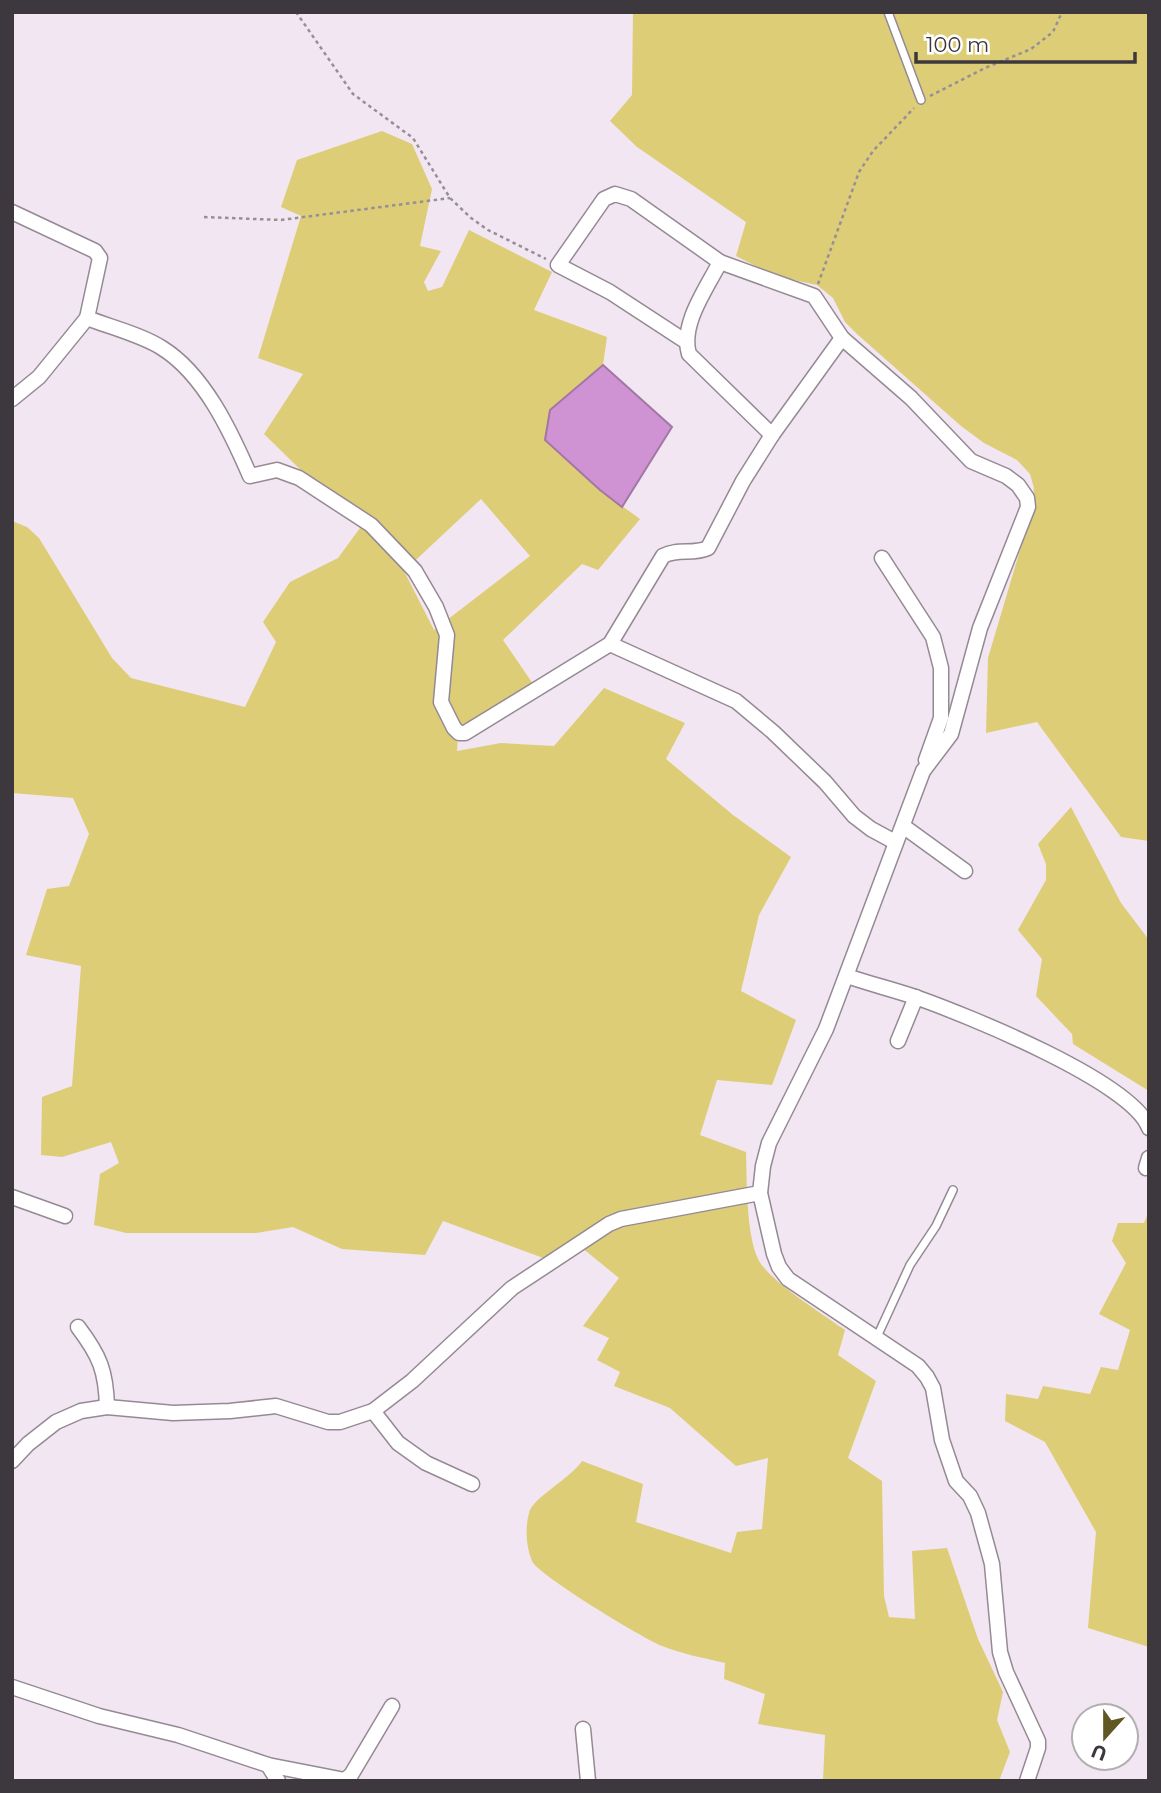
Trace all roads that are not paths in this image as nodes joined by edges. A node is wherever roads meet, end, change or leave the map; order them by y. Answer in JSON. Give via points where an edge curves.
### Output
{"nodes":[{"id":1,"x":888,"y":12,"type":"edge"},
{"id":2,"x":921,"y":100,"type":"road end"},
{"id":3,"x":12,"y":212,"type":"edge"},
{"id":4,"x":720,"y":261,"type":"junction"},
{"id":5,"x":87,"y":318,"type":"junction"},
{"id":6,"x":842,"y":338,"type":"junction"},
{"id":7,"x":685,"y":341,"type":"junction"},
{"id":8,"x":12,"y":399,"type":"edge"},
{"id":9,"x":772,"y":435,"type":"junction"},
{"id":10,"x":882,"y":558,"type":"dead end"},
{"id":11,"x":610,"y":644,"type":"junction"},
{"id":12,"x":923,"y":771,"type":"junction"},
{"id":13,"x":903,"y":826,"type":"junction"},
{"id":14,"x":895,"y":842,"type":"junction"},
{"id":15,"x":965,"y":871,"type":"dead end"},
{"id":16,"x":847,"y":976,"type":"junction"},
{"id":17,"x":916,"y":997,"type":"junction"},
{"id":18,"x":898,"y":1041,"type":"dead end"},
{"id":19,"x":1149,"y":1128,"type":"edge"},
{"id":20,"x":953,"y":1190,"type":"dead end"},
{"id":21,"x":760,"y":1193,"type":"junction"},
{"id":22,"x":12,"y":1197,"type":"edge"},
{"id":23,"x":65,"y":1216,"type":"dead end"},
{"id":24,"x":78,"y":1327,"type":"dead end"},
{"id":25,"x":876,"y":1339,"type":"junction"},
{"id":26,"x":107,"y":1407,"type":"junction"},
{"id":27,"x":373,"y":1411,"type":"junction"},
{"id":28,"x":12,"y":1461,"type":"edge"},
{"id":29,"x":472,"y":1484,"type":"dead end"},
{"id":30,"x":12,"y":1687,"type":"edge"},
{"id":31,"x":392,"y":1706,"type":"dead end"},
{"id":32,"x":583,"y":1729,"type":"dead end"},
{"id":33,"x":268,"y":1765,"type":"junction"},
{"id":34,"x":278,"y":1781,"type":"edge"},
{"id":35,"x":346,"y":1781,"type":"edge"},
{"id":36,"x":588,"y":1781,"type":"edge"},
{"id":37,"x":1027,"y":1781,"type":"edge"}],
"edges":[{"from":1,"to":2,"type":"lane"},
{"from":3,"to":5,"type":"street","via":[[95,251],[100,258]]},
{"from":4,"to":6,"type":"street","via":[[814,296]]},
{"from":4,"to":7,"type":"street","via":[[696,307]]},
{"from":4,"to":7,"type":"street","via":[[631,199],[615,194],[604,199],[558,265],[610,292]]},
{"from":5,"to":8,"type":"street","via":[[39,377]]},
{"from":5,"to":11,"type":"street","via":[[161,346],[181,362],[233,436],[250,476],[277,470],[299,478],[370,525],[415,571],[447,635],[441,702],[460,733]]},
{"from":6,"to":9,"type":"street"},
{"from":6,"to":12,"type":"street","via":[[911,398],[971,461],[1006,476],[1027,498],[1028,508],[980,628],[951,734]]},
{"from":7,"to":9,"type":"street","via":[[689,354]]},
{"from":9,"to":11,"type":"street","via":[[708,548],[663,556]]},
{"from":10,"to":12,"type":"street","via":[[933,638],[941,667],[941,718]]},
{"from":11,"to":14,"type":"street","via":[[736,701],[816,773],[854,816]]},
{"from":12,"to":13,"type":"street"},
{"from":13,"to":14,"type":"street"},
{"from":13,"to":15,"type":"street"},
{"from":14,"to":16,"type":"street"},
{"from":16,"to":17,"type":"street"},
{"from":16,"to":21,"type":"street","via":[[769,1143]]},
{"from":17,"to":18,"type":"street"},
{"from":17,"to":19,"type":"street","via":[[1082,1071],[1119,1093]]},
{"from":20,"to":25,"type":"lane","via":[[910,1265]]},
{"from":21,"to":25,"type":"street","via":[[774,1254],[788,1279]]},
{"from":21,"to":27,"type":"street","via":[[609,1224],[512,1288]]},
{"from":22,"to":23,"type":"street"},
{"from":24,"to":26,"type":"street","via":[[101,1364]]},
{"from":25,"to":37,"type":"street","via":[[927,1377],[956,1481],[971,1496],[978,1513],[992,1564],[1000,1652],[1038,1741]]},
{"from":26,"to":27,"type":"street","via":[[173,1413],[276,1406],[328,1422]]},
{"from":26,"to":28,"type":"street","via":[[56,1422]]},
{"from":27,"to":29,"type":"street","via":[[398,1443],[426,1463]]},
{"from":30,"to":33,"type":"street"},
{"from":31,"to":35,"type":"street"},
{"from":32,"to":36,"type":"street"},
{"from":33,"to":34,"type":"street"},
{"from":33,"to":35,"type":"street"}]}
